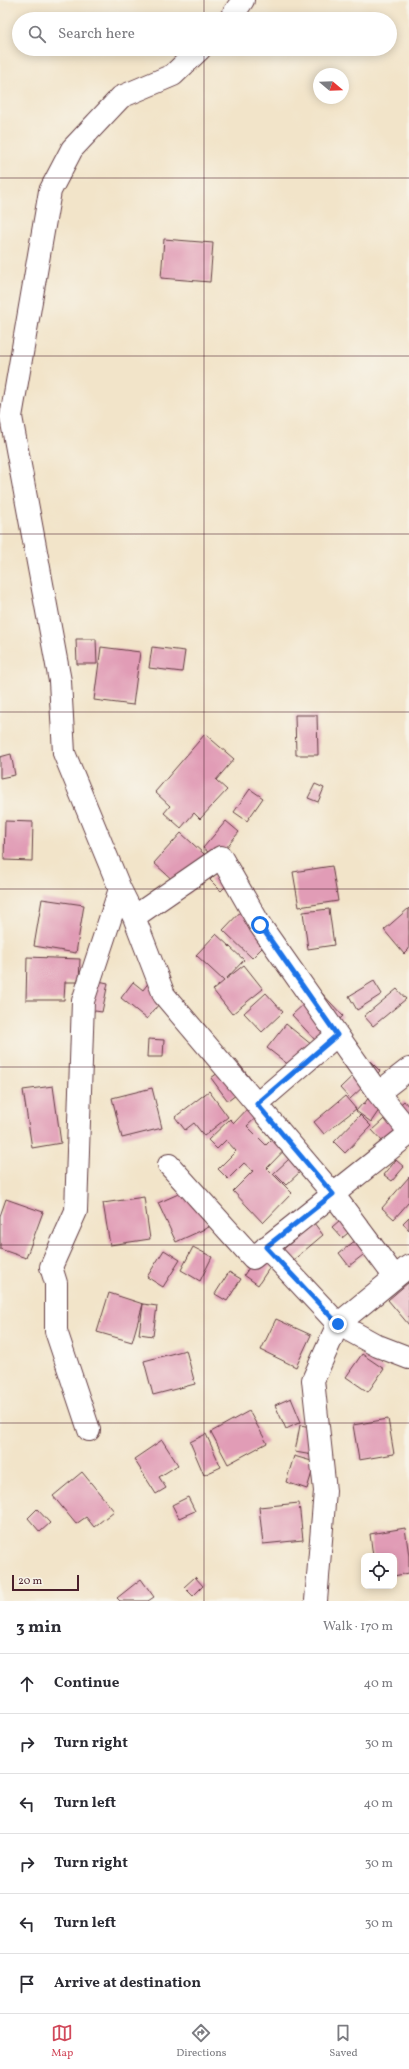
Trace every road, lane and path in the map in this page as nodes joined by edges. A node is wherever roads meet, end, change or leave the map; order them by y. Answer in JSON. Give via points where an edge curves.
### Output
{"nodes":[{"id":1,"x":243,"y":0,"type":"edge"},
{"id":2,"x":235,"y":12,"type":"edge"},
{"id":3,"x":193,"y":56,"type":"edge"},
{"id":4,"x":5,"y":417,"type":"edge"},
{"id":5,"x":120,"y":889,"type":"junction"},
{"id":6,"x":134,"y":917,"type":"junction"},
{"id":7,"x":337,"y":1035,"type":"junction"},
{"id":8,"x":409,"y":1069,"type":"edge"},
{"id":9,"x":378,"y":1093,"type":"junction"},
{"id":10,"x":257,"y":1104,"type":"junction"},
{"id":11,"x":409,"y":1131,"type":"edge"},
{"id":12,"x":409,"y":1134,"type":"edge"},
{"id":13,"x":169,"y":1165,"type":"dead end"},
{"id":14,"x":333,"y":1194,"type":"junction"},
{"id":15,"x":266,"y":1247,"type":"junction"},
{"id":16,"x":402,"y":1271,"type":"edge"},
{"id":17,"x":338,"y":1324,"type":"junction"},
{"id":18,"x":409,"y":1358,"type":"edge"},
{"id":19,"x":89,"y":1430,"type":"dead end"},
{"id":20,"x":316,"y":1601,"type":"edge"}],
"edges":[{"from":1,"to":2,"type":"street"},
{"from":3,"to":4,"type":"street","via":[[173,76],[121,97],[72,149],[50,191]]},
{"from":4,"to":5,"type":"street","via":[[60,681],[64,753]]},
{"from":5,"to":6,"type":"street"},
{"from":5,"to":19,"type":"street","via":[[83,1001],[76,1211],[51,1267],[56,1283],[56,1331]]},
{"from":6,"to":7,"type":"street","via":[[221,857],[260,925]]},
{"from":6,"to":10,"type":"street","via":[[164,995]]},
{"from":7,"to":9,"type":"street"},
{"from":7,"to":10,"type":"street"},
{"from":8,"to":9,"type":"street"},
{"from":9,"to":11,"type":"street"},
{"from":10,"to":14,"type":"street"},
{"from":12,"to":14,"type":"street"},
{"from":13,"to":15,"type":"street","via":[[253,1258]]},
{"from":14,"to":15,"type":"street"},
{"from":14,"to":16,"type":"street"},
{"from":15,"to":17,"type":"street"},
{"from":16,"to":17,"type":"street"},
{"from":17,"to":18,"type":"street","via":[[378,1346]]},
{"from":17,"to":20,"type":"street","via":[[313,1380],[325,1491]]}]}
